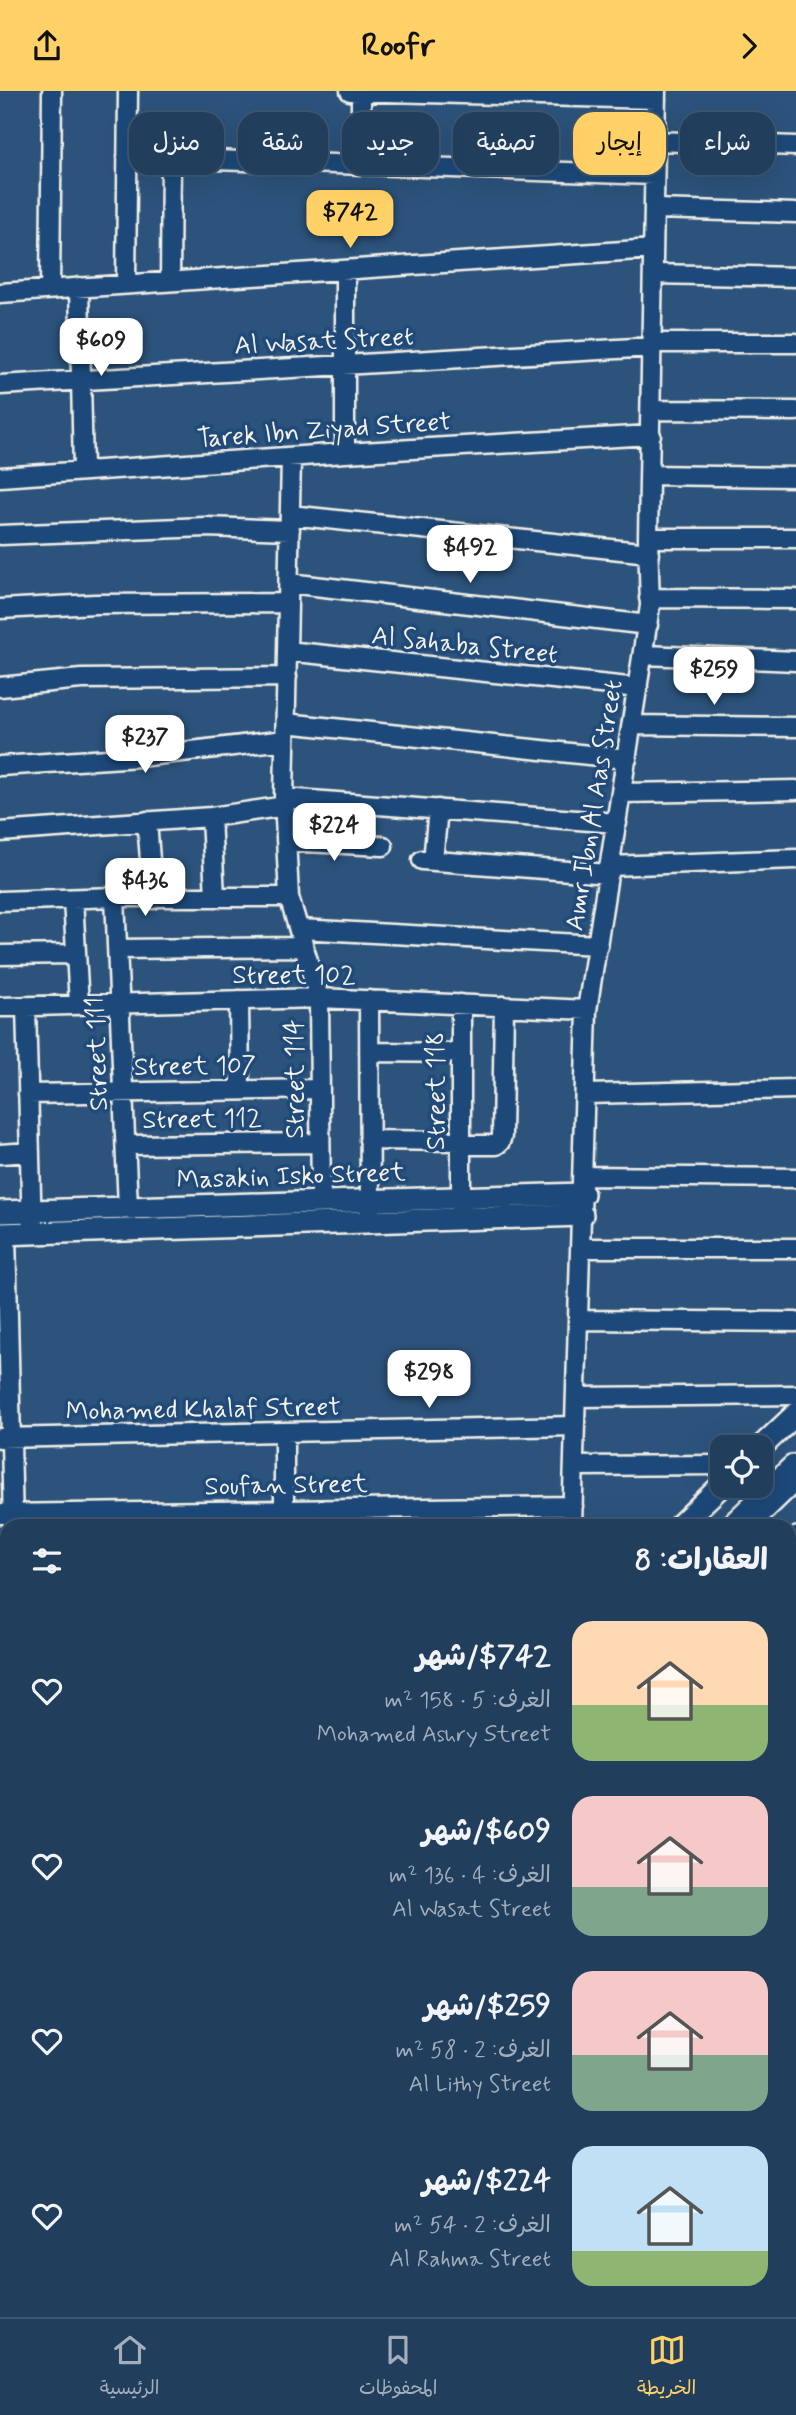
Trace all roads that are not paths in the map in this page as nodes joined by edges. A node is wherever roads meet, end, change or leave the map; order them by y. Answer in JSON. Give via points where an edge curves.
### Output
{"nodes":[{"id":1,"x":52,"y":91,"type":"edge"},
{"id":2,"x":128,"y":91,"type":"edge"},
{"id":3,"x":350,"y":91,"type":"edge"},
{"id":4,"x":361,"y":91,"type":"edge"},
{"id":5,"x":656,"y":95,"type":"edge"},
{"id":6,"x":361,"y":112,"type":"edge"},
{"id":7,"x":666,"y":141,"type":"edge"},
{"id":8,"x":796,"y":146,"type":"edge"},
{"id":9,"x":127,"y":156,"type":"joint"},
{"id":10,"x":224,"y":159,"type":"edge"},
{"id":11,"x":342,"y":162,"type":"edge"},
{"id":12,"x":439,"y":166,"type":"edge"},
{"id":13,"x":573,"y":172,"type":"edge"},
{"id":14,"x":171,"y":175,"type":"edge"},
{"id":15,"x":654,"y":175,"type":"edge"},
{"id":16,"x":654,"y":209,"type":"junction"},
{"id":17,"x":796,"y":213,"type":"edge"},
{"id":18,"x":653,"y":249,"type":"junction"},
{"id":19,"x":345,"y":270,"type":"junction"},
{"id":20,"x":653,"y":274,"type":"junction"},
{"id":21,"x":796,"y":277,"type":"edge"},
{"id":22,"x":170,"y":281,"type":"junction"},
{"id":23,"x":126,"y":284,"type":"junction"},
{"id":24,"x":79,"y":286,"type":"junction"},
{"id":25,"x":50,"y":289,"type":"junction"},
{"id":26,"x":0,"y":293,"type":"edge"},
{"id":27,"x":796,"y":344,"type":"edge"},
{"id":28,"x":652,"y":345,"type":"junction"},
{"id":29,"x":345,"y":365,"type":"junction"},
{"id":30,"x":81,"y":380,"type":"junction"},
{"id":31,"x":0,"y":385,"type":"edge"},
{"id":32,"x":651,"y":410,"type":"junction"},
{"id":33,"x":796,"y":411,"type":"edge"},
{"id":34,"x":650,"y":435,"type":"junction"},
{"id":35,"x":345,"y":453,"type":"junction"},
{"id":36,"x":291,"y":458,"type":"junction"},
{"id":37,"x":83,"y":470,"type":"junction"},
{"id":38,"x":650,"y":475,"type":"junction"},
{"id":39,"x":0,"y":477,"type":"edge"},
{"id":40,"x":796,"y":477,"type":"edge"},
{"id":41,"x":290,"y":522,"type":"junction"},
{"id":42,"x":0,"y":535,"type":"edge"},
{"id":43,"x":796,"y":538,"type":"edge"},
{"id":44,"x":649,"y":545,"type":"junction"},
{"id":45,"x":289,"y":583,"type":"junction"},
{"id":46,"x":649,"y":598,"type":"junction"},
{"id":47,"x":796,"y":599,"type":"edge"},
{"id":48,"x":288,"y":604,"type":"junction"},
{"id":49,"x":0,"y":609,"type":"edge"},
{"id":50,"x":648,"y":625,"type":"junction"},
{"id":51,"x":287,"y":652,"type":"junction"},
{"id":52,"x":643,"y":655,"type":"junction"},
{"id":53,"x":796,"y":661,"type":"edge"},
{"id":54,"x":287,"y":677,"type":"junction"},
{"id":55,"x":0,"y":687,"type":"edge"},
{"id":56,"x":638,"y":688,"type":"junction"},
{"id":57,"x":632,"y":725,"type":"junction"},
{"id":58,"x":796,"y":727,"type":"edge"},
{"id":59,"x":286,"y":731,"type":"junction"},
{"id":60,"x":627,"y":759,"type":"junction"},
{"id":61,"x":0,"y":766,"type":"edge"},
{"id":62,"x":796,"y":790,"type":"edge"},
{"id":63,"x":622,"y":793,"type":"junction"},
{"id":64,"x":284,"y":802,"type":"junction"},
{"id":65,"x":438,"y":809,"type":"junction"},
{"id":66,"x":211,"y":817,"type":"junction"},
{"id":67,"x":147,"y":821,"type":"junction"},
{"id":68,"x":617,"y":823,"type":"junction"},
{"id":69,"x":0,"y":832,"type":"edge"},
{"id":70,"x":286,"y":841,"type":"junction"},
{"id":71,"x":383,"y":846,"type":"dead end"},
{"id":72,"x":796,"y":859,"type":"edge"},
{"id":73,"x":610,"y":870,"type":"junction"},
{"id":74,"x":116,"y":897,"type":"junction"},
{"id":75,"x":215,"y":897,"type":"junction"},
{"id":76,"x":289,"y":897,"type":"junction"},
{"id":77,"x":73,"y":899,"type":"junction"},
{"id":78,"x":153,"y":899,"type":"junction"},
{"id":79,"x":0,"y":901,"type":"edge"},
{"id":80,"x":299,"y":929,"type":"junction"},
{"id":81,"x":598,"y":945,"type":"junction"},
{"id":82,"x":304,"y":947,"type":"junction"},
{"id":83,"x":118,"y":949,"type":"junction"},
{"id":84,"x":76,"y":954,"type":"junction"},
{"id":85,"x":0,"y":955,"type":"edge"},
{"id":86,"x":319,"y":998,"type":"junction"},
{"id":87,"x":239,"y":1000,"type":"junction"},
{"id":88,"x":369,"y":1000,"type":"junction"},
{"id":89,"x":120,"y":1004,"type":"junction"},
{"id":90,"x":461,"y":1004,"type":"junction"},
{"id":91,"x":79,"y":1005,"type":"junction"},
{"id":92,"x":26,"y":1006,"type":"junction"},
{"id":93,"x":504,"y":1006,"type":"junction"},
{"id":94,"x":0,"y":1007,"type":"edge"},
{"id":95,"x":587,"y":1010,"type":"junction"},
{"id":96,"x":369,"y":1052,"type":"junction"},
{"id":97,"x":461,"y":1053,"type":"junction"},
{"id":98,"x":320,"y":1089,"type":"junction"},
{"id":99,"x":796,"y":1089,"type":"edge"},
{"id":100,"x":240,"y":1090,"type":"junction"},
{"id":101,"x":124,"y":1092,"type":"junction"},
{"id":102,"x":28,"y":1094,"type":"junction"},
{"id":103,"x":586,"y":1094,"type":"junction"},
{"id":104,"x":369,"y":1140,"type":"junction"},
{"id":105,"x":320,"y":1143,"type":"junction"},
{"id":106,"x":461,"y":1143,"type":"junction"},
{"id":107,"x":126,"y":1145,"type":"junction"},
{"id":108,"x":30,"y":1153,"type":"junction"},
{"id":109,"x":0,"y":1154,"type":"edge"},
{"id":110,"x":796,"y":1178,"type":"edge"},
{"id":111,"x":583,"y":1185,"type":"junction"},
{"id":112,"x":461,"y":1197,"type":"junction"},
{"id":113,"x":370,"y":1200,"type":"junction"},
{"id":114,"x":321,"y":1203,"type":"junction"},
{"id":115,"x":225,"y":1205,"type":"junction"},
{"id":116,"x":128,"y":1208,"type":"junction"},
{"id":117,"x":31,"y":1211,"type":"junction"},
{"id":118,"x":0,"y":1212,"type":"edge"},
{"id":119,"x":582,"y":1215,"type":"junction"},
{"id":120,"x":461,"y":1219,"type":"junction"},
{"id":121,"x":370,"y":1222,"type":"junction"},
{"id":122,"x":224,"y":1227,"type":"junction"},
{"id":123,"x":32,"y":1233,"type":"junction"},
{"id":124,"x":3,"y":1234,"type":"edge"},
{"id":125,"x":581,"y":1248,"type":"junction"},
{"id":126,"x":796,"y":1248,"type":"edge"},
{"id":127,"x":579,"y":1320,"type":"junction"},
{"id":128,"x":796,"y":1322,"type":"edge"},
{"id":129,"x":796,"y":1395,"type":"edge"},
{"id":130,"x":576,"y":1397,"type":"junction"},
{"id":131,"x":796,"y":1414,"type":"edge"},
{"id":132,"x":575,"y":1426,"type":"junction"},
{"id":133,"x":284,"y":1432,"type":"junction"},
{"id":134,"x":773,"y":1436,"type":"edge"},
{"id":135,"x":6,"y":1438,"type":"edge"},
{"id":136,"x":574,"y":1465,"type":"junction"},
{"id":137,"x":710,"y":1465,"type":"edge"},
{"id":138,"x":796,"y":1471,"type":"edge"},
{"id":139,"x":710,"y":1496,"type":"edge"},
{"id":140,"x":573,"y":1506,"type":"junction"},
{"id":141,"x":9,"y":1518,"type":"edge"},
{"id":142,"x":284,"y":1518,"type":"edge"},
{"id":143,"x":572,"y":1519,"type":"edge"},
{"id":144,"x":686,"y":1519,"type":"edge"},
{"id":145,"x":746,"y":1519,"type":"edge"}],
"edges":[{"from":1,"to":25,"type":"street"},
{"from":2,"to":9,"type":"street"},
{"from":3,"to":4,"type":"street"},
{"from":4,"to":5,"type":"street"},
{"from":4,"to":6,"type":"street"},
{"from":7,"to":8,"type":"street"},
{"from":9,"to":23,"type":"street"},
{"from":10,"to":11,"type":"street"},
{"from":12,"to":13,"type":"street"},
{"from":14,"to":22,"type":"street"},
{"from":15,"to":16,"type":"street","name":"Amr Ibn Al Aas Street"},
{"from":16,"to":17,"type":"street"},
{"from":16,"to":18,"type":"street","name":"Amr Ibn Al Aas Street"},
{"from":18,"to":19,"type":"street"},
{"from":18,"to":20,"type":"street","name":"Amr Ibn Al Aas Street"},
{"from":19,"to":22,"type":"street"},
{"from":19,"to":29,"type":"street"},
{"from":20,"to":21,"type":"street"},
{"from":20,"to":28,"type":"street","name":"Amr Ibn Al Aas Street"},
{"from":22,"to":23,"type":"street"},
{"from":23,"to":24,"type":"street"},
{"from":24,"to":25,"type":"street"},
{"from":24,"to":30,"type":"street"},
{"from":25,"to":26,"type":"street"},
{"from":27,"to":28,"type":"street","name":"Al Wasat Street"},
{"from":28,"to":29,"type":"street","name":"Al Wasat Street"},
{"from":28,"to":32,"type":"street","name":"Amr Ibn Al Aas Street"},
{"from":29,"to":30,"type":"street","name":"Al Wasat Street"},
{"from":29,"to":35,"type":"street"},
{"from":30,"to":31,"type":"street","name":"Al Wasat Street"},
{"from":30,"to":37,"type":"street"},
{"from":32,"to":33,"type":"street"},
{"from":32,"to":34,"type":"street","name":"Amr Ibn Al Aas Street"},
{"from":34,"to":35,"type":"street","name":"Tarek Ibn Ziyad Street"},
{"from":34,"to":38,"type":"street","name":"Amr Ibn Al Aas Street"},
{"from":35,"to":36,"type":"street","name":"Tarek Ibn Ziyad Street"},
{"from":36,"to":37,"type":"street","name":"Tarek Ibn Ziyad Street"},
{"from":36,"to":41,"type":"street","name":"Street 114"},
{"from":37,"to":39,"type":"street","name":"Tarek Ibn Ziyad Street"},
{"from":38,"to":40,"type":"street"},
{"from":38,"to":44,"type":"street","name":"Amr Ibn Al Aas Street"},
{"from":41,"to":42,"type":"street"},
{"from":41,"to":44,"type":"street"},
{"from":41,"to":45,"type":"street","name":"Street 114"},
{"from":43,"to":44,"type":"street"},
{"from":44,"to":46,"type":"street","name":"Amr Ibn Al Aas Street"},
{"from":45,"to":48,"type":"street","name":"Street 114"},
{"from":45,"to":50,"type":"street"},
{"from":46,"to":47,"type":"street"},
{"from":46,"to":50,"type":"street","name":"Amr Ibn Al Aas Street"},
{"from":48,"to":49,"type":"street"},
{"from":48,"to":51,"type":"street","name":"Street 114"},
{"from":50,"to":52,"type":"street","name":"Amr Ibn Al Aas Street"},
{"from":51,"to":54,"type":"street","name":"Street 114"},
{"from":51,"to":56,"type":"street","name":"Al Sahaba Street"},
{"from":52,"to":53,"type":"street"},
{"from":52,"to":56,"type":"street","name":"Amr Ibn Al Aas Street"},
{"from":54,"to":55,"type":"street","via":[[80,679]]},
{"from":54,"to":59,"type":"street","name":"Street 114"},
{"from":56,"to":57,"type":"street","name":"Amr Ibn Al Aas Street"},
{"from":57,"to":58,"type":"street"},
{"from":57,"to":60,"type":"street","name":"Amr Ibn Al Aas Street"},
{"from":59,"to":60,"type":"street"},
{"from":59,"to":61,"type":"street","via":[[139,757]]},
{"from":59,"to":64,"type":"street","name":"Street 114"},
{"from":60,"to":63,"type":"street","name":"Amr Ibn Al Aas Street"},
{"from":62,"to":63,"type":"street"},
{"from":63,"to":68,"type":"street","name":"Amr Ibn Al Aas Street"},
{"from":64,"to":65,"type":"street"},
{"from":64,"to":66,"type":"street"},
{"from":64,"to":70,"type":"street","name":"Street 114"},
{"from":65,"to":68,"type":"street"},
{"from":65,"to":73,"type":"street","via":[[428,860]]},
{"from":66,"to":67,"type":"street"},
{"from":66,"to":75,"type":"street"},
{"from":67,"to":69,"type":"street"},
{"from":67,"to":78,"type":"street"},
{"from":68,"to":73,"type":"street","name":"Amr Ibn Al Aas Street"},
{"from":70,"to":71,"type":"street"},
{"from":70,"to":76,"type":"street","name":"Street 114"},
{"from":72,"to":73,"type":"street"},
{"from":73,"to":81,"type":"street","name":"Amr Ibn Al Aas Street"},
{"from":74,"to":77,"type":"street"},
{"from":74,"to":78,"type":"street"},
{"from":74,"to":83,"type":"street","name":"Street 111"},
{"from":75,"to":76,"type":"street"},
{"from":75,"to":78,"type":"street"},
{"from":76,"to":80,"type":"street","name":"Street 114"},
{"from":77,"to":79,"type":"street"},
{"from":77,"to":84,"type":"street"},
{"from":80,"to":81,"type":"street"},
{"from":80,"to":82,"type":"street","name":"Street 114"},
{"from":81,"to":95,"type":"street","name":"Amr Ibn Al Aas Street"},
{"from":82,"to":83,"type":"street"},
{"from":82,"to":86,"type":"street","name":"Street 114"},
{"from":83,"to":89,"type":"street","name":"Street 111"},
{"from":84,"to":85,"type":"street"},
{"from":84,"to":91,"type":"street"},
{"from":86,"to":87,"type":"street","name":"Street 102"},
{"from":86,"to":88,"type":"street","name":"Street 102"},
{"from":86,"to":98,"type":"street","name":"Street 114"},
{"from":87,"to":89,"type":"street","name":"Street 102"},
{"from":87,"to":100,"type":"street"},
{"from":88,"to":90,"type":"street","name":"Street 102"},
{"from":88,"to":96,"type":"street"},
{"from":89,"to":91,"type":"street","name":"Street 102"},
{"from":89,"to":101,"type":"street","name":"Street 111"},
{"from":90,"to":93,"type":"street","name":"Street 102"},
{"from":90,"to":97,"type":"street","name":"Street 118"},
{"from":91,"to":92,"type":"street","name":"Street 102"},
{"from":92,"to":94,"type":"street","name":"Street 102"},
{"from":92,"to":102,"type":"street"},
{"from":93,"to":95,"type":"street","name":"Street 102"},
{"from":93,"to":106,"type":"street","via":[[502,1136],[496,1145]]},
{"from":95,"to":103,"type":"street","name":"Amr Ibn Al Aas Street"},
{"from":96,"to":97,"type":"street"},
{"from":96,"to":104,"type":"street"},
{"from":97,"to":106,"type":"street","name":"Street 118"},
{"from":98,"to":100,"type":"street","name":"Street 107"},
{"from":98,"to":105,"type":"street","name":"Street 114"},
{"from":99,"to":103,"type":"street"},
{"from":100,"to":101,"type":"street","name":"Street 107"},
{"from":101,"to":102,"type":"street","name":"Street 107"},
{"from":101,"to":107,"type":"street","name":"Street 111"},
{"from":102,"to":108,"type":"street"},
{"from":103,"to":111,"type":"street","name":"Amr Ibn Al Aas Street"},
{"from":104,"to":106,"type":"street"},
{"from":104,"to":113,"type":"street"},
{"from":105,"to":107,"type":"street","name":"Street 112"},
{"from":105,"to":114,"type":"street","name":"Street 114"},
{"from":106,"to":112,"type":"street","name":"Street 118"},
{"from":107,"to":116,"type":"street","name":"Street 111"},
{"from":108,"to":109,"type":"street"},
{"from":108,"to":117,"type":"street"},
{"from":110,"to":111,"type":"street"},
{"from":111,"to":112,"type":"street","name":"Masakin Isko Street"},
{"from":111,"to":119,"type":"street","name":"Amr Ibn Al Aas Street"},
{"from":112,"to":113,"type":"street","name":"Masakin Isko Street"},
{"from":112,"to":120,"type":"street","name":"Street 118"},
{"from":113,"to":114,"type":"street","name":"Masakin Isko Street"},
{"from":113,"to":121,"type":"street"},
{"from":114,"to":115,"type":"street","name":"Masakin Isko Street"},
{"from":115,"to":116,"type":"street","name":"Masakin Isko Street"},
{"from":115,"to":122,"type":"street"},
{"from":116,"to":117,"type":"street","name":"Masakin Isko Street"},
{"from":117,"to":118,"type":"street","name":"Masakin Isko Street"},
{"from":117,"to":123,"type":"street"},
{"from":119,"to":120,"type":"street","name":"Masakin Isko Street"},
{"from":119,"to":125,"type":"street","name":"Amr Ibn Al Aas Street"},
{"from":120,"to":121,"type":"street","name":"Masakin Isko Street"},
{"from":121,"to":122,"type":"street","name":"Masakin Isko Street"},
{"from":122,"to":123,"type":"street","name":"Masakin Isko Street"},
{"from":123,"to":124,"type":"street","name":"Masakin Isko Street"},
{"from":124,"to":135,"type":"street"},
{"from":125,"to":126,"type":"street"},
{"from":125,"to":127,"type":"street","name":"Amr Ibn Al Aas Street"},
{"from":127,"to":128,"type":"street"},
{"from":127,"to":130,"type":"street","name":"Amr Ibn Al Aas Street"},
{"from":129,"to":130,"type":"street"},
{"from":130,"to":132,"type":"street","name":"Amr Ibn Al Aas Street"},
{"from":131,"to":134,"type":"street"},
{"from":132,"to":133,"type":"street","name":"Mohamed Khalaf Street"},
{"from":132,"to":136,"type":"street","name":"Amr Ibn Al Aas Street"},
{"from":133,"to":135,"type":"street","name":"Mohamed Khalaf Street"},
{"from":133,"to":142,"type":"street"},
{"from":135,"to":141,"type":"street"},
{"from":136,"to":137,"type":"street"},
{"from":136,"to":140,"type":"street","name":"Amr Ibn Al Aas Street"},
{"from":138,"to":145,"type":"highway"},
{"from":139,"to":144,"type":"street"},
{"from":140,"to":142,"type":"street","name":"Soufan Street"},
{"from":140,"to":143,"type":"street","name":"Amr Ibn Al Aas Street"},
{"from":141,"to":142,"type":"street","name":"Soufan Street"}]}
